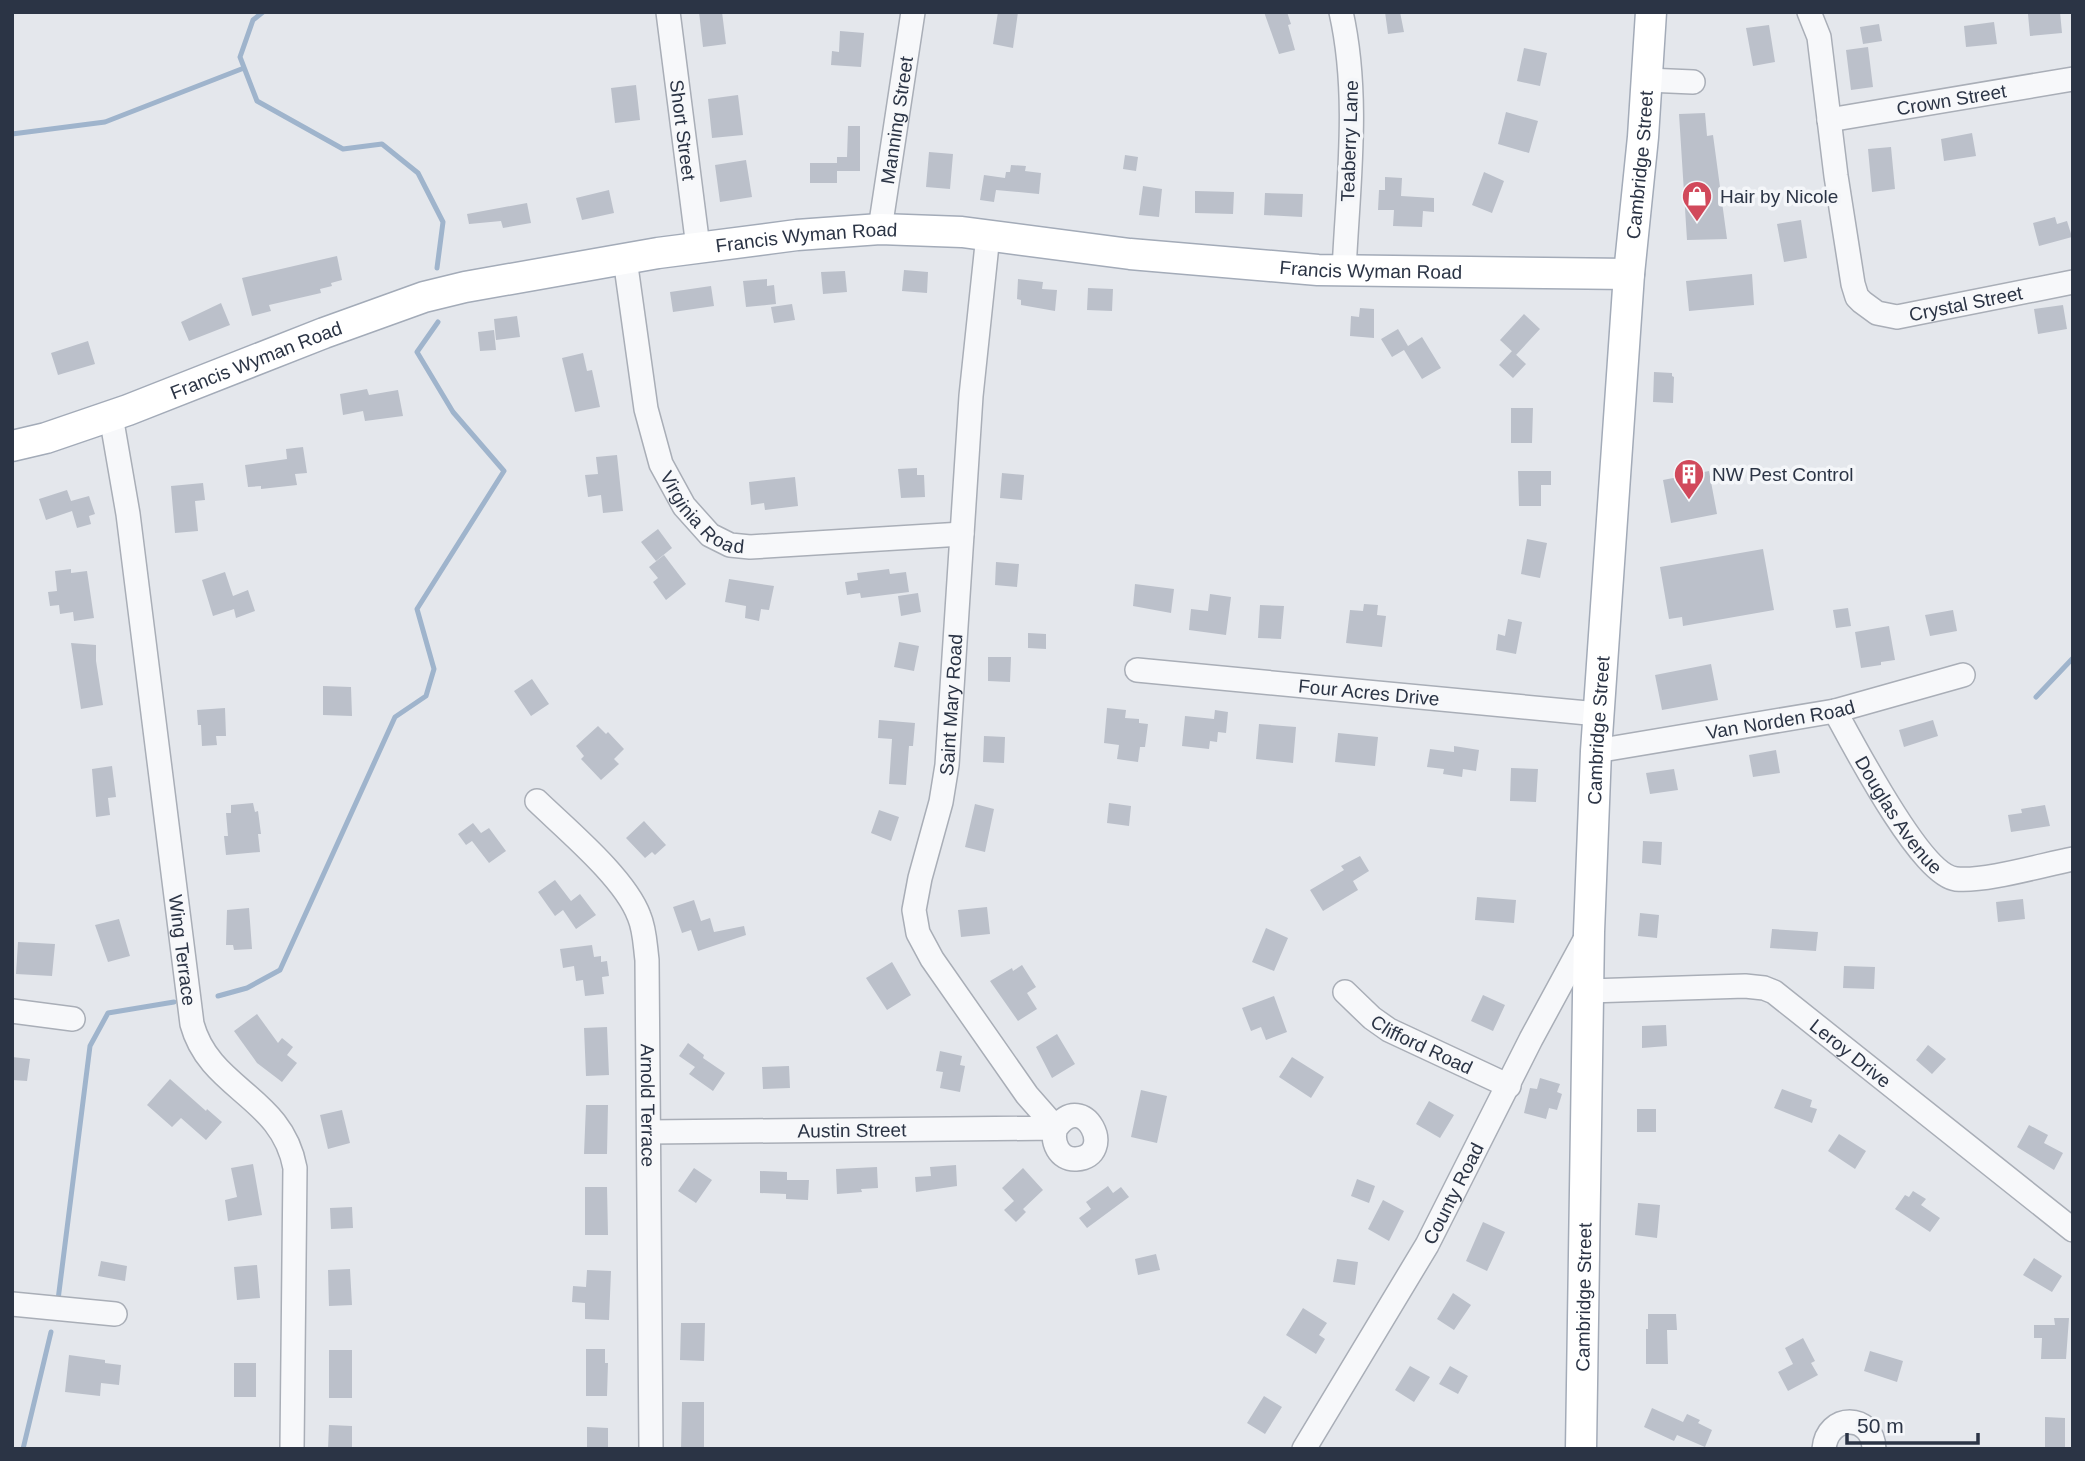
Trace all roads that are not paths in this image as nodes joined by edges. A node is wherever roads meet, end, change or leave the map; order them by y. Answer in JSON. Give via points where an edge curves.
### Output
{"nodes":[{"id":1,"x":668,"y":12,"type":"edge"},
{"id":2,"x":913,"y":12,"type":"edge"},
{"id":3,"x":1340,"y":12,"type":"edge"},
{"id":4,"x":1651,"y":12,"type":"edge"},
{"id":5,"x":1809,"y":12,"type":"edge"},
{"id":6,"x":1647,"y":79,"type":"junction"},
{"id":7,"x":2073,"y":79,"type":"edge"},
{"id":8,"x":1693,"y":82,"type":"dead end"},
{"id":9,"x":1829,"y":120,"type":"junction"},
{"id":10,"x":880,"y":229,"type":"junction"},
{"id":11,"x":988,"y":235,"type":"junction"},
{"id":12,"x":698,"y":247,"type":"junction"},
{"id":13,"x":625,"y":258,"type":"junction"},
{"id":14,"x":1344,"y":271,"type":"junction"},
{"id":15,"x":1629,"y":274,"type":"junction"},
{"id":16,"x":2073,"y":282,"type":"edge"},
{"id":17,"x":111,"y":416,"type":"junction"},
{"id":18,"x":12,"y":446,"type":"edge"},
{"id":19,"x":961,"y":534,"type":"junction"},
{"id":20,"x":1138,"y":670,"type":"dead end"},
{"id":21,"x":1964,"y":676,"type":"dead end"},
{"id":22,"x":1835,"y":711,"type":"junction"},
{"id":23,"x":1598,"y":714,"type":"junction"},
{"id":24,"x":1596,"y":751,"type":"junction"},
{"id":25,"x":537,"y":801,"type":"dead end"},
{"id":26,"x":2073,"y":859,"type":"edge"},
{"id":27,"x":1590,"y":932,"type":"junction"},
{"id":28,"x":1588,"y":991,"type":"junction"},
{"id":29,"x":1345,"y":992,"type":"dead end"},
{"id":30,"x":12,"y":1011,"type":"edge"},
{"id":31,"x":73,"y":1018,"type":"dead end"},
{"id":32,"x":1509,"y":1086,"type":"junction"},
{"id":33,"x":1056,"y":1128,"type":"joint"},
{"id":34,"x":649,"y":1132,"type":"junction"},
{"id":35,"x":2073,"y":1230,"type":"edge"},
{"id":36,"x":12,"y":1304,"type":"edge"},
{"id":37,"x":115,"y":1314,"type":"dead end"},
{"id":38,"x":292,"y":1449,"type":"edge"},
{"id":39,"x":651,"y":1449,"type":"edge"},
{"id":40,"x":1304,"y":1449,"type":"edge"},
{"id":41,"x":1581,"y":1449,"type":"edge"},
{"id":42,"x":1824,"y":1449,"type":"edge"},
{"id":43,"x":1874,"y":1449,"type":"edge"}],
"edges":[{"from":1,"to":12,"type":"street","name":"Short Street"},
{"from":2,"to":10,"type":"street","name":"Manning Street"},
{"from":3,"to":14,"type":"street","name":"Teaberry Lane","via":[[1352,91]]},
{"from":4,"to":6,"type":"main road","name":"Cambridge Street"},
{"from":5,"to":9,"type":"street","via":[[1819,37]]},
{"from":6,"to":8,"type":"street"},
{"from":6,"to":15,"type":"main road","name":"Cambridge Street"},
{"from":7,"to":9,"type":"street","name":"Crown Street"},
{"from":9,"to":16,"type":"street","name":"Crystal Street","via":[[1857,297],[1877,313],[1897,317]]},
{"from":10,"to":11,"type":"main road","name":"Francis Wyman Road"},
{"from":10,"to":12,"type":"main road","name":"Francis Wyman Road"},
{"from":11,"to":14,"type":"main road","name":"Francis Wyman Road","via":[[1185,260]]},
{"from":11,"to":19,"type":"street","name":"Saint Mary Road"},
{"from":12,"to":13,"type":"main road","name":"Francis Wyman Road"},
{"from":13,"to":17,"type":"main road","name":"Francis Wyman Road","via":[[408,302]]},
{"from":13,"to":19,"type":"street","name":"Virginia Road","via":[[655,448],[675,493],[710,535],[730,545],[750,547]]},
{"from":14,"to":15,"type":"main road","name":"Francis Wyman Road"},
{"from":15,"to":23,"type":"main road","name":"Cambridge Street"},
{"from":17,"to":18,"type":"main road","name":"Francis Wyman Road"},
{"from":17,"to":38,"type":"street","name":"Wing Terrace","via":[[130,527],[192,1024],[198,1043],[216,1068],[278,1124],[295,1168]]},
{"from":19,"to":33,"type":"street","name":"Saint Mary Road","via":[[944,786],[914,919],[932,959],[1027,1095]]},
{"from":20,"to":23,"type":"street","name":"Four Acres Drive"},
{"from":21,"to":22,"type":"street","name":"Van Norden Road"},
{"from":22,"to":24,"type":"street","name":"Van Norden Road"},
{"from":22,"to":26,"type":"street","name":"Douglas Avenue","via":[[1904,828],[1924,856],[1947,876],[1980,877]]},
{"from":23,"to":24,"type":"main road","name":"Cambridge Street"},
{"from":24,"to":27,"type":"main road","name":"Cambridge Street"},
{"from":25,"to":34,"type":"street","name":"Arnold Terrace","via":[[618,881],[636,907],[647,960]]},
{"from":27,"to":28,"type":"main road","name":"Cambridge Street"},
{"from":27,"to":32,"type":"street","name":"County Road"},
{"from":28,"to":35,"type":"street","name":"Leroy Drive","via":[[1745,986],[1769,990]]},
{"from":28,"to":41,"type":"main road","name":"Cambridge Street"},
{"from":29,"to":32,"type":"street","name":"Clifford Road","via":[[1389,1030]]},
{"from":30,"to":31,"type":"street"},
{"from":32,"to":40,"type":"street","name":"County Road","via":[[1427,1245]]},
{"from":33,"to":34,"type":"street","name":"Austin Street"},
{"from":34,"to":39,"type":"street","name":"Arnold Terrace"},
{"from":36,"to":37,"type":"street"},
{"from":42,"to":43,"type":"street","via":[[1832,1429],[1851,1422],[1869,1431]]}]}
